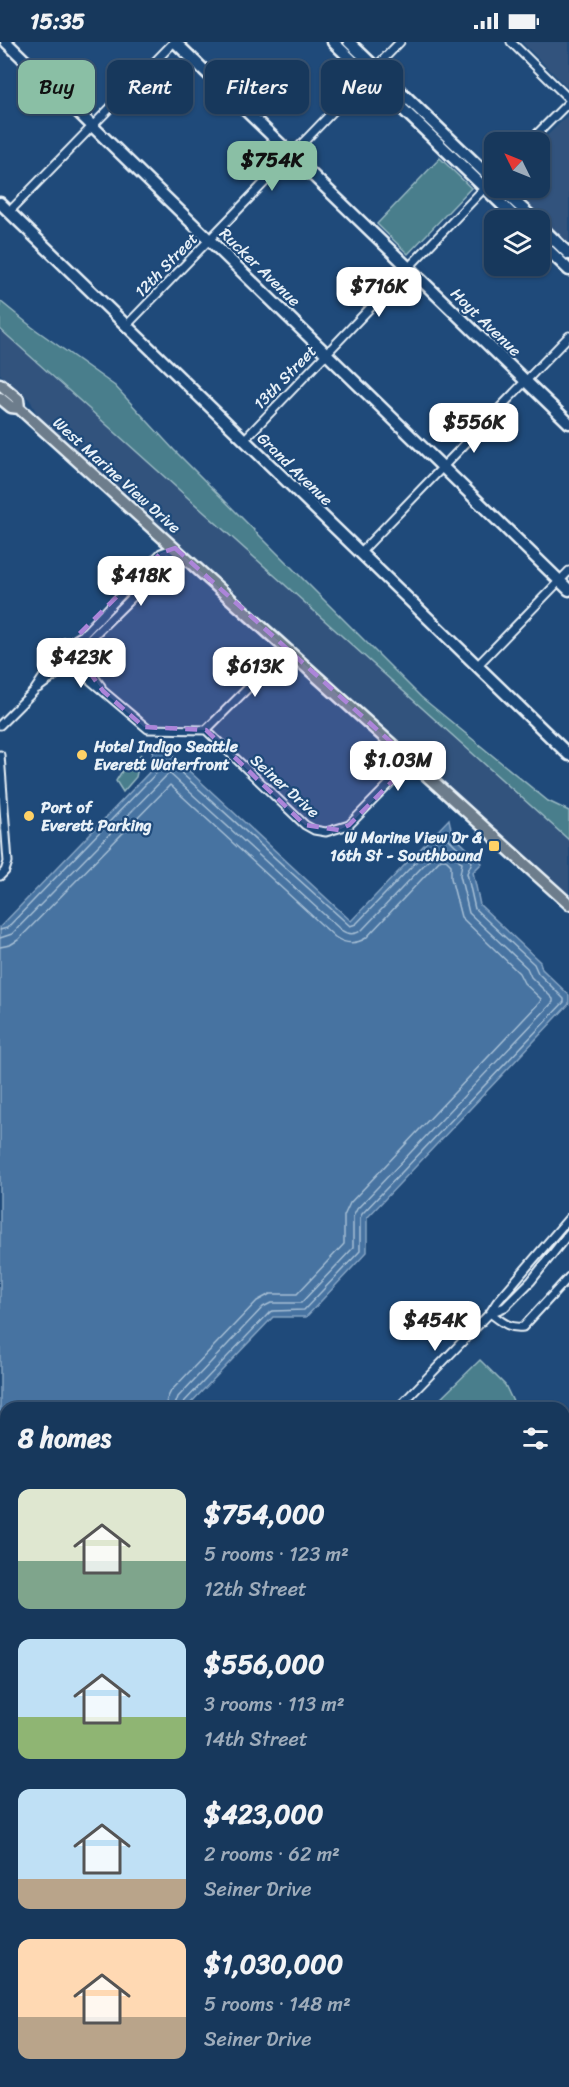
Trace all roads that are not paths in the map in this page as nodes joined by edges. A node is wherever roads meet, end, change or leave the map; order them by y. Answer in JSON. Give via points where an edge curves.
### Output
{"nodes":[{"id":1,"x":6,"y":42,"type":"edge"},
{"id":2,"x":174,"y":42,"type":"edge"},
{"id":3,"x":333,"y":42,"type":"edge"},
{"id":4,"x":349,"y":42,"type":"edge"},
{"id":5,"x":400,"y":42,"type":"edge"},
{"id":6,"x":511,"y":42,"type":"edge"},
{"id":7,"x":357,"y":60,"type":"edge"},
{"id":8,"x":363,"y":60,"type":"edge"},
{"id":9,"x":382,"y":60,"type":"edge"},
{"id":10,"x":403,"y":99,"type":"edge"},
{"id":11,"x":569,"y":100,"type":"edge"},
{"id":12,"x":403,"y":104,"type":"edge"},
{"id":13,"x":330,"y":114,"type":"edge"},
{"id":14,"x":93,"y":126,"type":"junction"},
{"id":15,"x":539,"y":132,"type":"edge"},
{"id":16,"x":292,"y":154,"type":"junction"},
{"id":17,"x":484,"y":171,"type":"edge"},
{"id":18,"x":484,"y":188,"type":"joint"},
{"id":19,"x":495,"y":198,"type":"edge"},
{"id":20,"x":512,"y":198,"type":"edge"},
{"id":21,"x":0,"y":203,"type":"edge"},
{"id":22,"x":507,"y":210,"type":"edge"},
{"id":23,"x":525,"y":210,"type":"edge"},
{"id":24,"x":9,"y":212,"type":"junction"},
{"id":25,"x":550,"y":236,"type":"edge"},
{"id":26,"x":210,"y":239,"type":"junction"},
{"id":27,"x":550,"y":252,"type":"edge"},
{"id":28,"x":569,"y":254,"type":"edge"},
{"id":29,"x":409,"y":268,"type":"junction"},
{"id":30,"x":569,"y":270,"type":"edge"},
{"id":31,"x":127,"y":325,"type":"junction"},
{"id":32,"x":569,"y":336,"type":"edge"},
{"id":33,"x":327,"y":353,"type":"junction"},
{"id":34,"x":526,"y":382,"type":"junction"},
{"id":35,"x":0,"y":384,"type":"edge"},
{"id":36,"x":0,"y":398,"type":"edge"},
{"id":37,"x":20,"y":408,"type":"junction"},
{"id":38,"x":569,"y":423,"type":"edge"},
{"id":39,"x":244,"y":440,"type":"junction"},
{"id":40,"x":443,"y":468,"type":"junction"},
{"id":41,"x":175,"y":548,"type":"junction"},
{"id":42,"x":360,"y":553,"type":"junction"},
{"id":43,"x":569,"y":571,"type":"edge"},
{"id":44,"x":559,"y":581,"type":"junction"},
{"id":45,"x":569,"y":590,"type":"edge"},
{"id":46,"x":71,"y":642,"type":"junction"},
{"id":47,"x":287,"y":649,"type":"junction"},
{"id":48,"x":81,"y":656,"type":"junction"},
{"id":49,"x":56,"y":658,"type":"junction"},
{"id":50,"x":477,"y":666,"type":"junction"},
{"id":51,"x":68,"y":668,"type":"junction"},
{"id":52,"x":34,"y":691,"type":"junction"},
{"id":53,"x":103,"y":691,"type":"junction"},
{"id":54,"x":0,"y":725,"type":"edge"},
{"id":55,"x":206,"y":730,"type":"junction"},
{"id":56,"x":0,"y":755,"type":"edge"},
{"id":57,"x":569,"y":755,"type":"edge"},
{"id":58,"x":412,"y":761,"type":"junction"},
{"id":59,"x":0,"y":876,"type":"edge"},
{"id":60,"x":569,"y":904,"type":"edge"},
{"id":61,"x":569,"y":1218,"type":"edge"},
{"id":62,"x":569,"y":1233,"type":"edge"},
{"id":63,"x":569,"y":1277,"type":"edge"},
{"id":64,"x":490,"y":1312,"type":"junction"},
{"id":65,"x":404,"y":1402,"type":"edge"}],
"edges":[{"from":1,"to":14,"type":"street","name":"Rucker Avenue"},
{"from":2,"to":14,"type":"street"},
{"from":2,"to":16,"type":"street","name":"Hoyt Avenue"},
{"from":3,"to":7,"type":"street"},
{"from":4,"to":8,"type":"street"},
{"from":5,"to":9,"type":"street","name":"12th Street"},
{"from":6,"to":11,"type":"street"},
{"from":10,"to":17,"type":"street"},
{"from":11,"to":15,"type":"street"},
{"from":12,"to":18,"type":"street"},
{"from":13,"to":16,"type":"street","name":"12th Street"},
{"from":14,"to":24,"type":"street"},
{"from":14,"to":26,"type":"street","name":"Rucker Avenue"},
{"from":16,"to":26,"type":"street","name":"12th Street"},
{"from":16,"to":29,"type":"street","name":"Hoyt Avenue"},
{"from":18,"to":29,"type":"street","name":"13th Street"},
{"from":19,"to":22,"type":"street"},
{"from":20,"to":23,"type":"street"},
{"from":21,"to":24,"type":"street","name":"Grand Avenue"},
{"from":24,"to":31,"type":"street","name":"Grand Avenue"},
{"from":25,"to":28,"type":"street"},
{"from":26,"to":31,"type":"street","name":"12th Street"},
{"from":26,"to":33,"type":"street","name":"Rucker Avenue"},
{"from":27,"to":30,"type":"street"},
{"from":29,"to":33,"type":"street","name":"13th Street"},
{"from":29,"to":34,"type":"street","name":"Hoyt Avenue"},
{"from":31,"to":39,"type":"street","name":"Grand Avenue"},
{"from":32,"to":34,"type":"street"},
{"from":33,"to":39,"type":"street","name":"13th Street"},
{"from":33,"to":40,"type":"street","name":"Rucker Avenue"},
{"from":34,"to":38,"type":"street","name":"Hoyt Avenue"},
{"from":34,"to":40,"type":"street"},
{"from":35,"to":37,"type":"main road","name":"West Marine View Drive","via":[[18,399]]},
{"from":36,"to":37,"type":"main road","name":"West Marine View Drive","via":[[11,407]]},
{"from":37,"to":41,"type":"main road","name":"West Marine View Drive"},
{"from":39,"to":42,"type":"street","name":"Grand Avenue"},
{"from":40,"to":42,"type":"street"},
{"from":40,"to":44,"type":"street","name":"Rucker Avenue"},
{"from":41,"to":46,"type":"street","via":[[161,553],[83,635]]},
{"from":41,"to":47,"type":"main road","name":"West Marine View Drive"},
{"from":41,"to":48,"type":"street","via":[[169,561],[89,640]]},
{"from":42,"to":50,"type":"street","name":"Grand Avenue"},
{"from":43,"to":44,"type":"street"},
{"from":44,"to":45,"type":"street","name":"Rucker Avenue"},
{"from":44,"to":50,"type":"street"},
{"from":46,"to":48,"type":"street","via":[[78,646]]},
{"from":46,"to":49,"type":"street","via":[[60,645]]},
{"from":47,"to":55,"type":"street"},
{"from":47,"to":58,"type":"main road","name":"West Marine View Drive"},
{"from":48,"to":51,"type":"street","via":[[78,664]]},
{"from":48,"to":53,"type":"street"},
{"from":49,"to":51,"type":"street"},
{"from":49,"to":52,"type":"street"},
{"from":50,"to":57,"type":"street","name":"Grand Avenue"},
{"from":51,"to":52,"type":"street"},
{"from":51,"to":53,"type":"street"},
{"from":52,"to":54,"type":"street"},
{"from":53,"to":55,"type":"street","via":[[148,729]]},
{"from":55,"to":58,"type":"street","name":"Seiner Drive","via":[[305,825],[326,832],[350,825]]},
{"from":56,"to":59,"type":"street","via":[[8,862]]},
{"from":58,"to":60,"type":"main road","name":"West Marine View Drive"},
{"from":61,"to":64,"type":"street"},
{"from":62,"to":64,"type":"street","via":[[513,1300]]},
{"from":63,"to":64,"type":"street","via":[[523,1327],[505,1324]]},
{"from":64,"to":65,"type":"street"}]}
